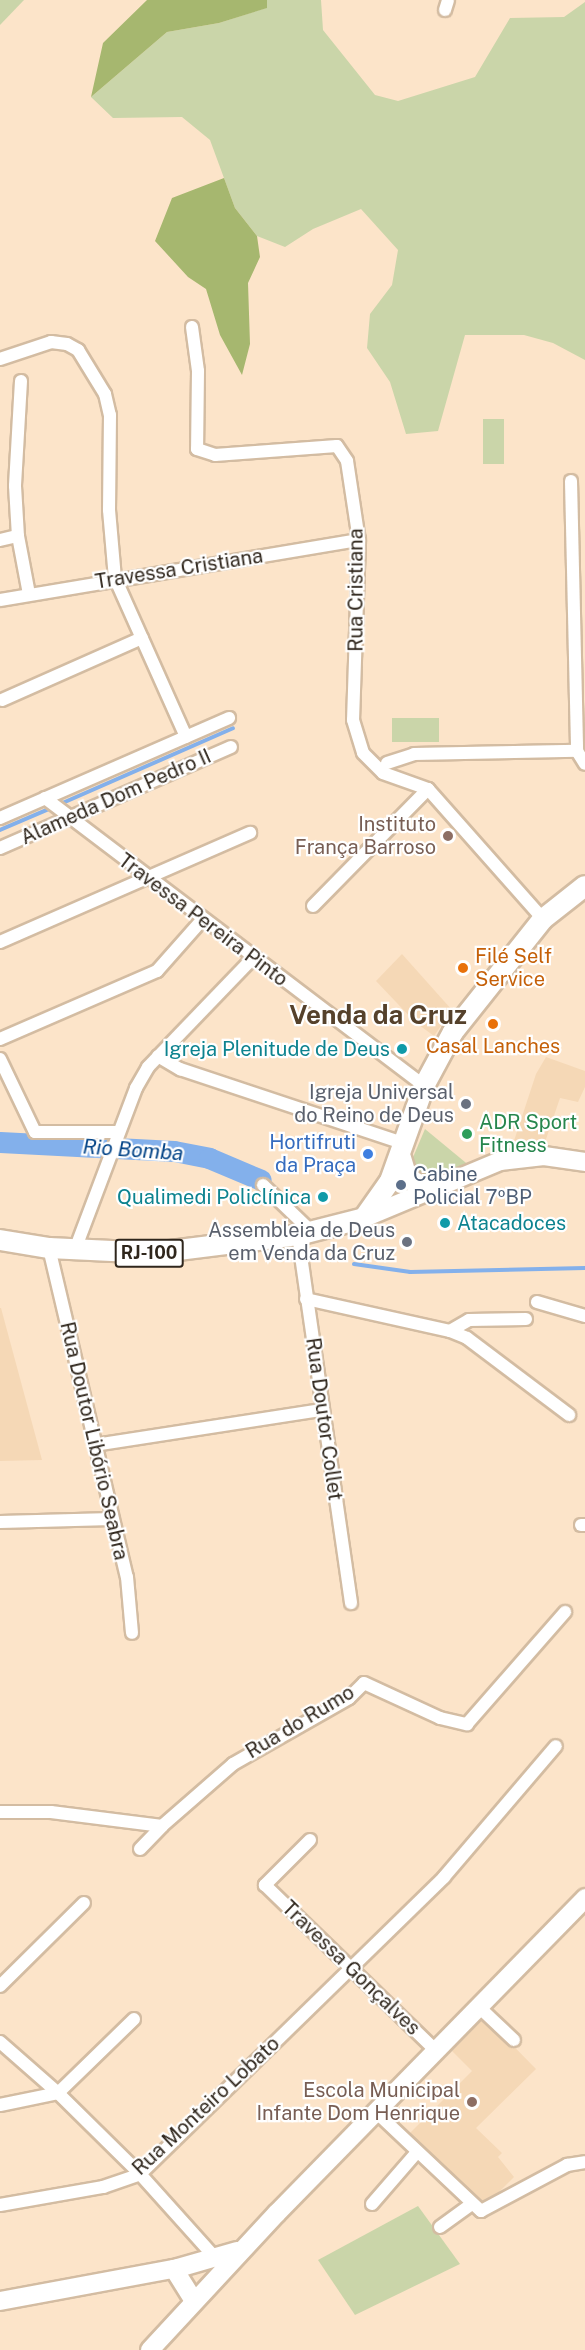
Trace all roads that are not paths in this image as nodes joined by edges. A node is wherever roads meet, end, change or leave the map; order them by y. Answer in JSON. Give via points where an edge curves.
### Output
{"nodes":[{"id":1,"x":192,"y":327,"type":"dead end"},
{"id":2,"x":0,"y":359,"type":"edge"},
{"id":3,"x":21,"y":381,"type":"dead end"},
{"id":4,"x":571,"y":482,"type":"dead end"},
{"id":5,"x":18,"y":536,"type":"junction"},
{"id":6,"x":0,"y":540,"type":"edge"},
{"id":7,"x":359,"y":540,"type":"junction"},
{"id":8,"x":115,"y":578,"type":"junction"},
{"id":9,"x":29,"y":594,"type":"junction"},
{"id":10,"x":0,"y":600,"type":"edge"},
{"id":11,"x":142,"y":638,"type":"junction"},
{"id":12,"x":1,"y":698,"type":"edge"},
{"id":13,"x":0,"y":713,"type":"edge"},
{"id":14,"x":229,"y":718,"type":"dead end"},
{"id":15,"x":186,"y":737,"type":"junction"},
{"id":16,"x":231,"y":747,"type":"dead end"},
{"id":17,"x":577,"y":751,"type":"junction"},
{"id":18,"x":387,"y":763,"type":"dead end"},
{"id":19,"x":585,"y":764,"type":"edge"},
{"id":20,"x":428,"y":789,"type":"junction"},
{"id":21,"x":48,"y":800,"type":"junction"},
{"id":22,"x":65,"y":815,"type":"junction"},
{"id":23,"x":0,"y":818,"type":"edge"},
{"id":24,"x":250,"y":833,"type":"dead end"},
{"id":25,"x":0,"y":848,"type":"edge"},
{"id":26,"x":148,"y":877,"type":"junction"},
{"id":27,"x":585,"y":886,"type":"edge"},
{"id":28,"x":313,"y":906,"type":"dead end"},
{"id":29,"x":203,"y":919,"type":"junction"},
{"id":30,"x":543,"y":919,"type":"junction"},
{"id":31,"x":0,"y":942,"type":"edge"},
{"id":32,"x":253,"y":958,"type":"junction"},
{"id":33,"x":0,"y":1039,"type":"edge"},
{"id":34,"x":158,"y":1056,"type":"junction"},
{"id":35,"x":0,"y":1059,"type":"edge"},
{"id":36,"x":424,"y":1086,"type":"junction"},
{"id":37,"x":114,"y":1143,"type":"junction"},
{"id":38,"x":403,"y":1151,"type":"junction"},
{"id":39,"x":585,"y":1162,"type":"edge"},
{"id":40,"x":263,"y":1185,"type":"dead end"},
{"id":41,"x":430,"y":1191,"type":"junction"},
{"id":42,"x":364,"y":1218,"type":"junction"},
{"id":43,"x":305,"y":1233,"type":"junction"},
{"id":44,"x":0,"y":1240,"type":"edge"},
{"id":45,"x":76,"y":1247,"type":"junction"},
{"id":46,"x":49,"y":1248,"type":"junction"},
{"id":47,"x":306,"y":1299,"type":"junction"},
{"id":48,"x":537,"y":1302,"type":"dead end"},
{"id":49,"x":585,"y":1316,"type":"edge"},
{"id":50,"x":526,"y":1319,"type":"dead end"},
{"id":51,"x":450,"y":1330,"type":"junction"},
{"id":52,"x":322,"y":1410,"type":"junction"},
{"id":53,"x":569,"y":1415,"type":"dead end"},
{"id":54,"x":95,"y":1445,"type":"junction"},
{"id":55,"x":112,"y":1519,"type":"junction"},
{"id":56,"x":0,"y":1522,"type":"edge"},
{"id":57,"x":351,"y":1603,"type":"dead end"},
{"id":58,"x":565,"y":1612,"type":"dead end"},
{"id":59,"x":132,"y":1633,"type":"dead end"},
{"id":60,"x":556,"y":1746,"type":"dead end"},
{"id":61,"x":0,"y":1812,"type":"edge"},
{"id":62,"x":162,"y":1826,"type":"junction"},
{"id":63,"x":310,"y":1840,"type":"dead end"},
{"id":64,"x":140,"y":1849,"type":"dead end"},
{"id":65,"x":585,"y":1898,"type":"edge"},
{"id":66,"x":84,"y":1904,"type":"dead end"},
{"id":67,"x":351,"y":1966,"type":"junction"},
{"id":68,"x":0,"y":1986,"type":"edge"},
{"id":69,"x":479,"y":2007,"type":"junction"},
{"id":70,"x":134,"y":2019,"type":"dead end"},
{"id":71,"x":514,"y":2040,"type":"dead end"},
{"id":72,"x":0,"y":2042,"type":"edge"},
{"id":73,"x":436,"y":2051,"type":"junction"},
{"id":74,"x":58,"y":2093,"type":"junction"},
{"id":75,"x":0,"y":2105,"type":"edge"},
{"id":76,"x":377,"y":2113,"type":"junction"},
{"id":77,"x":417,"y":2152,"type":"junction"},
{"id":78,"x":585,"y":2162,"type":"edge"},
{"id":79,"x":140,"y":2174,"type":"junction"},
{"id":80,"x":372,"y":2204,"type":"dead end"},
{"id":81,"x":472,"y":2204,"type":"junction"},
{"id":82,"x":0,"y":2205,"type":"edge"},
{"id":83,"x":440,"y":2227,"type":"dead end"},
{"id":84,"x":220,"y":2263,"type":"junction"},
{"id":85,"x":174,"y":2269,"type":"junction"},
{"id":86,"x":193,"y":2300,"type":"junction"},
{"id":87,"x":0,"y":2301,"type":"edge"},
{"id":88,"x":150,"y":2350,"type":"edge"}],
"edges":[{"from":1,"to":7,"type":"street","name":"Rua Cristiana","via":[[198,371],[197,449],[215,455],[337,446],[347,461]]},
{"from":2,"to":8,"type":"street","via":[[51,342],[67,344],[78,350],[105,394],[110,415],[109,510]]},
{"from":3,"to":5,"type":"street","via":[[15,486]]},
{"from":4,"to":17,"type":"street"},
{"from":5,"to":6,"type":"street"},
{"from":5,"to":9,"type":"street"},
{"from":7,"to":8,"type":"street","name":"Travessa Cristiana"},
{"from":7,"to":20,"type":"street","name":"Rua Cristiana","via":[[355,734],[363,753],[383,773]]},
{"from":8,"to":9,"type":"street","name":"Travessa Cristiana"},
{"from":8,"to":11,"type":"street"},
{"from":9,"to":10,"type":"street","name":"Travessa Cristiana"},
{"from":11,"to":12,"type":"street"},
{"from":11,"to":15,"type":"street"},
{"from":12,"to":13,"type":"street"},
{"from":14,"to":15,"type":"street","name":"Alameda Dom Pedro II"},
{"from":15,"to":21,"type":"street","name":"Alameda Dom Pedro II"},
{"from":16,"to":22,"type":"street","name":"Alameda Dom Pedro II"},
{"from":17,"to":18,"type":"street","via":[[414,754]]},
{"from":17,"to":19,"type":"street"},
{"from":20,"to":28,"type":"street"},
{"from":20,"to":30,"type":"street","name":"Rua Cristiana"},
{"from":21,"to":22,"type":"street","name":"Travessa Pereira Pinto"},
{"from":21,"to":23,"type":"street","name":"Alameda Dom Pedro II"},
{"from":22,"to":25,"type":"street","name":"Alameda Dom Pedro II"},
{"from":22,"to":26,"type":"street","name":"Travessa Pereira Pinto"},
{"from":24,"to":26,"type":"street"},
{"from":26,"to":29,"type":"street","name":"Travessa Pereira Pinto"},
{"from":26,"to":31,"type":"street"},
{"from":27,"to":30,"type":"main road"},
{"from":29,"to":32,"type":"street","name":"Travessa Pereira Pinto"},
{"from":29,"to":33,"type":"street","via":[[157,971]]},
{"from":30,"to":36,"type":"main road","via":[[453,1032]]},
{"from":32,"to":34,"type":"street"},
{"from":32,"to":36,"type":"street","name":"Travessa Pereira Pinto"},
{"from":34,"to":37,"type":"street","via":[[136,1088]]},
{"from":34,"to":38,"type":"street","via":[[180,1069]]},
{"from":35,"to":37,"type":"street","via":[[35,1132]]},
{"from":36,"to":38,"type":"main road"},
{"from":37,"to":45,"type":"street"},
{"from":38,"to":41,"type":"main road","via":[[407,1178]]},
{"from":38,"to":42,"type":"main road","via":[[387,1188]]},
{"from":39,"to":41,"type":"main road","number":"RJ-100","via":[[521,1156]]},
{"from":40,"to":43,"type":"street"},
{"from":41,"to":42,"type":"main road","number":"RJ-100"},
{"from":42,"to":43,"type":"main road","number":"RJ-100"},
{"from":43,"to":45,"type":"main road","number":"RJ-100","via":[[154,1252]]},
{"from":43,"to":47,"type":"street","name":"Rua Doutor Collet"},
{"from":44,"to":46,"type":"main road","number":"RJ-100"},
{"from":45,"to":46,"type":"main road","number":"RJ-100"},
{"from":46,"to":54,"type":"street","name":"Rua Doutor Libório Seabra"},
{"from":47,"to":51,"type":"street"},
{"from":47,"to":52,"type":"street","name":"Rua Doutor Collet"},
{"from":48,"to":49,"type":"street"},
{"from":50,"to":51,"type":"street","via":[[469,1320]]},
{"from":51,"to":53,"type":"street","via":[[467,1338]]},
{"from":52,"to":54,"type":"street"},
{"from":52,"to":57,"type":"street","name":"Rua Doutor Collet"},
{"from":54,"to":55,"type":"street","name":"Rua Doutor Libório Seabra"},
{"from":55,"to":56,"type":"street"},
{"from":55,"to":59,"type":"street","name":"Rua Doutor Libório Seabra","via":[[127,1577]]},
{"from":58,"to":62,"type":"street","name":"Rua do Rumo","via":[[467,1724],[440,1718],[364,1683],[350,1698],[233,1764]]},
{"from":60,"to":67,"type":"street","name":"Rua Monteiro Lobato","via":[[444,1877]]},
{"from":61,"to":62,"type":"street","via":[[51,1812]]},
{"from":62,"to":64,"type":"street"},
{"from":63,"to":67,"type":"street","name":"Travessa Gonçalves","via":[[265,1886]]},
{"from":65,"to":69,"type":"main road"},
{"from":66,"to":68,"type":"street"},
{"from":67,"to":73,"type":"street","name":"Travessa Gonçalves"},
{"from":67,"to":79,"type":"street","name":"Rua Monteiro Lobato"},
{"from":69,"to":71,"type":"street"},
{"from":69,"to":73,"type":"main road"},
{"from":70,"to":74,"type":"street"},
{"from":72,"to":74,"type":"street"},
{"from":73,"to":76,"type":"main road"},
{"from":74,"to":75,"type":"street"},
{"from":74,"to":79,"type":"street"},
{"from":76,"to":77,"type":"street"},
{"from":76,"to":84,"type":"main road","via":[[242,2250]]},
{"from":77,"to":80,"type":"street"},
{"from":77,"to":81,"type":"street"},
{"from":78,"to":81,"type":"street","via":[[567,2165],[485,2212]]},
{"from":79,"to":82,"type":"street","name":"Rua Monteiro Lobato","via":[[103,2187]]},
{"from":79,"to":84,"type":"street"},
{"from":81,"to":83,"type":"street"},
{"from":84,"to":85,"type":"main road"},
{"from":84,"to":86,"type":"main road"},
{"from":85,"to":86,"type":"main road"},
{"from":85,"to":87,"type":"main road"},
{"from":86,"to":88,"type":"main road"}]}
